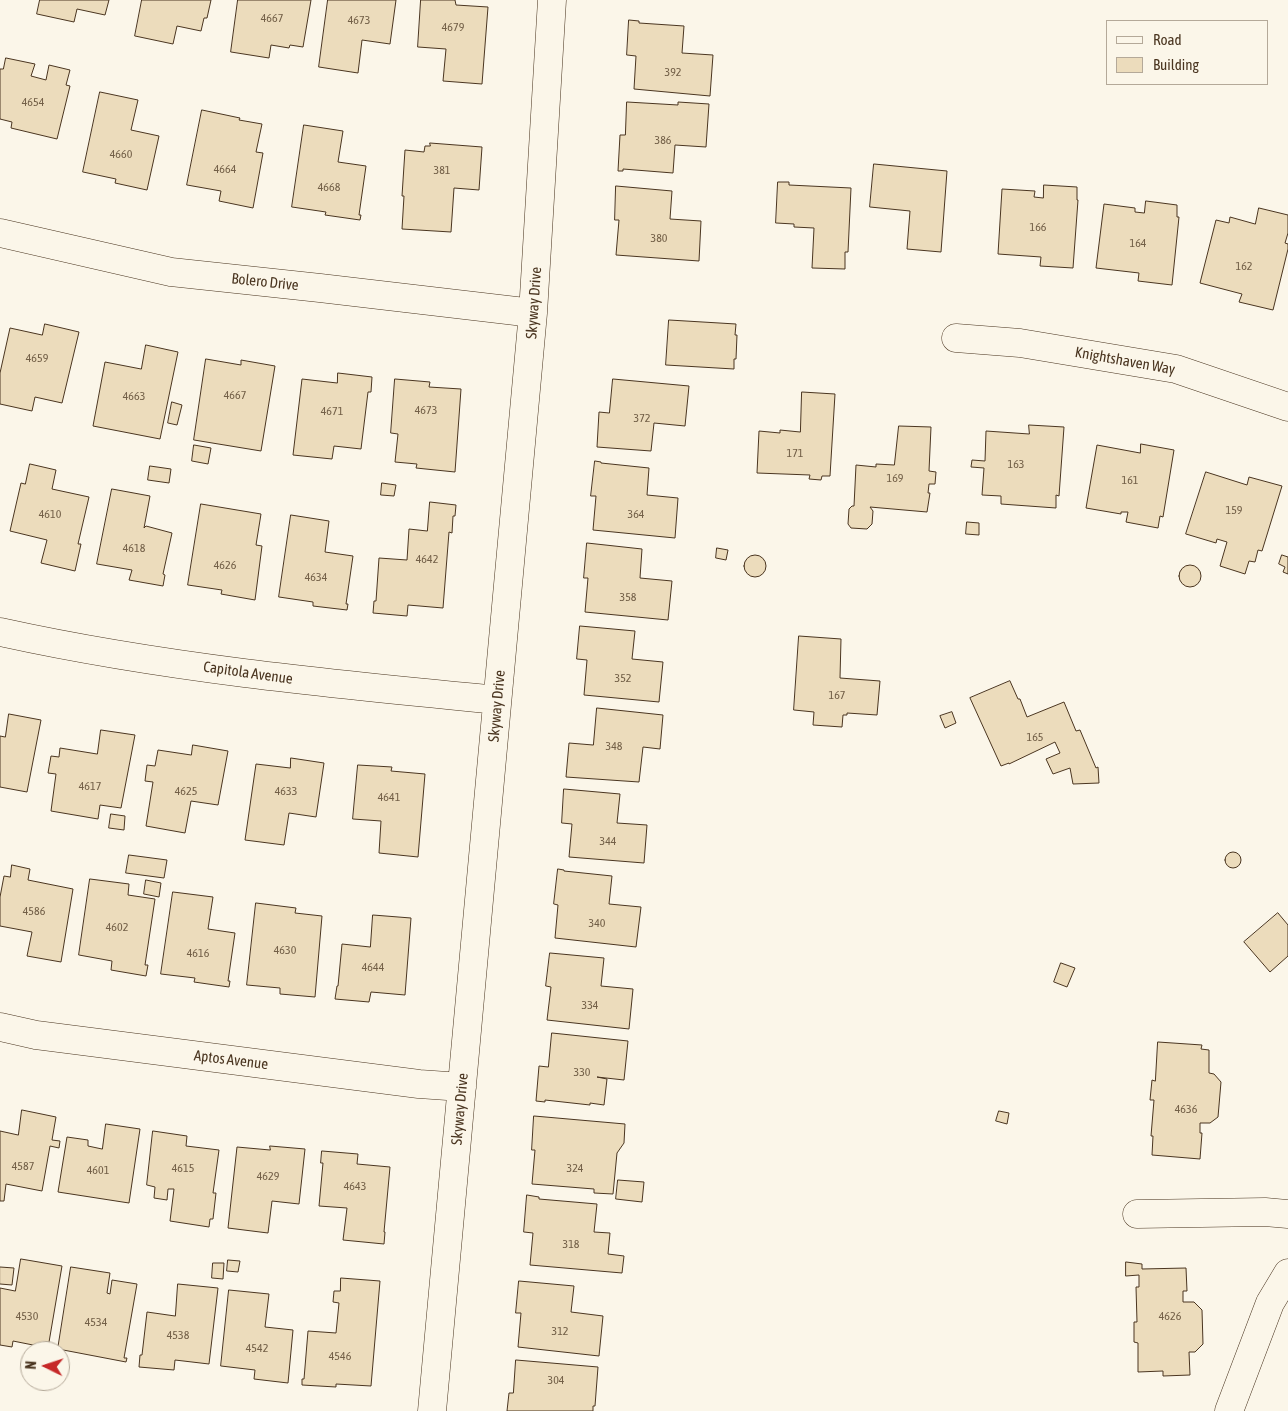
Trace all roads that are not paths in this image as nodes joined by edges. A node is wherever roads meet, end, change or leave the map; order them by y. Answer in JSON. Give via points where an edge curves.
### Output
{"nodes":[{"id":1,"x":552,"y":0,"type":"edge"},
{"id":2,"x":0,"y":233,"type":"edge"},
{"id":3,"x":533,"y":313,"type":"junction"},
{"id":4,"x":956,"y":338,"type":"dead end"},
{"id":5,"x":1288,"y":407,"type":"edge"},
{"id":6,"x":0,"y":632,"type":"edge"},
{"id":7,"x":497,"y":700,"type":"junction"},
{"id":8,"x":0,"y":1027,"type":"edge"},
{"id":9,"x":462,"y":1087,"type":"junction"},
{"id":10,"x":1138,"y":1214,"type":"dead end"},
{"id":11,"x":1288,"y":1214,"type":"edge"},
{"id":12,"x":1288,"y":1273,"type":"edge"},
{"id":13,"x":432,"y":1411,"type":"edge"},
{"id":14,"x":1229,"y":1411,"type":"edge"}],
"edges":[{"from":1,"to":3,"type":"street","name":"Skyway Drive"},
{"from":2,"to":3,"type":"street","name":"Bolero Drive","via":[[171,272]]},
{"from":3,"to":7,"type":"street","name":"Skyway Drive"},
{"from":4,"to":5,"type":"street","name":"Knightshaven Way","via":[[1020,343],[1176,369]]},
{"from":6,"to":7,"type":"street","name":"Capitola Avenue","via":[[58,645],[268,677]]},
{"from":7,"to":9,"type":"street","name":"Skyway Drive"},
{"from":8,"to":9,"type":"street","name":"Aptos Avenue","via":[[36,1035]]},
{"from":9,"to":13,"type":"street","name":"Skyway Drive"},
{"from":10,"to":11,"type":"street"},
{"from":12,"to":14,"type":"street","via":[[1270,1303]]}]}
